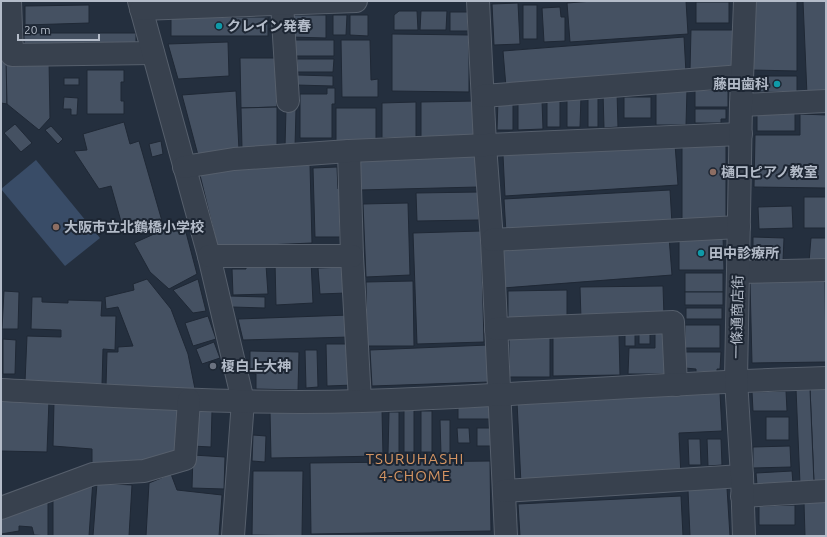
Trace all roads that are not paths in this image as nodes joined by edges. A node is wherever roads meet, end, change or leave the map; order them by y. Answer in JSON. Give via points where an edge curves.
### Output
{"nodes":[{"id":1,"x":10,"y":1,"type":"edge"},
{"id":2,"x":356,"y":1,"type":"edge"},
{"id":3,"x":478,"y":1,"type":"edge"},
{"id":4,"x":745,"y":1,"type":"edge"},
{"id":5,"x":282,"y":4,"type":"junction"},
{"id":6,"x":140,"y":5,"type":"edge"},
{"id":7,"x":153,"y":53,"type":"junction"},
{"id":8,"x":742,"y":76,"type":"junction"},
{"id":9,"x":482,"y":96,"type":"junction"},
{"id":10,"x":288,"y":101,"type":"dead end"},
{"id":11,"x":826,"y":101,"type":"edge"},
{"id":12,"x":741,"y":105,"type":"junction"},
{"id":13,"x":741,"y":134,"type":"junction"},
{"id":14,"x":485,"y":145,"type":"junction"},
{"id":15,"x":349,"y":151,"type":"junction"},
{"id":16,"x":184,"y":167,"type":"junction"},
{"id":17,"x":739,"y":227,"type":"junction"},
{"id":18,"x":492,"y":240,"type":"junction"},
{"id":19,"x":209,"y":256,"type":"junction"},
{"id":20,"x":352,"y":256,"type":"junction"},
{"id":21,"x":826,"y":270,"type":"edge"},
{"id":22,"x":738,"y":272,"type":"junction"},
{"id":23,"x":496,"y":328,"type":"junction"},
{"id":24,"x":826,"y":378,"type":"edge"},
{"id":25,"x":736,"y":380,"type":"junction"},
{"id":26,"x":676,"y":384,"type":"junction"},
{"id":27,"x":1,"y":390,"type":"edge"},
{"id":28,"x":498,"y":394,"type":"junction"},
{"id":29,"x":189,"y":400,"type":"junction"},
{"id":30,"x":243,"y":401,"type":"junction"},
{"id":31,"x":360,"y":401,"type":"junction"},
{"id":32,"x":742,"y":486,"type":"junction"},
{"id":33,"x":504,"y":491,"type":"junction"},
{"id":34,"x":826,"y":491,"type":"edge"},
{"id":35,"x":1,"y":508,"type":"edge"},
{"id":36,"x":233,"y":536,"type":"edge"},
{"id":37,"x":506,"y":536,"type":"edge"},
{"id":38,"x":744,"y":536,"type":"edge"}],
"edges":[{"from":1,"to":7,"type":"street","via":[[12,55]]},
{"from":2,"to":5,"type":"street"},
{"from":3,"to":9,"type":"street"},
{"from":4,"to":8,"type":"street","name":"一條通商店街"},
{"from":5,"to":6,"type":"street"},
{"from":5,"to":10,"type":"street"},
{"from":6,"to":7,"type":"street"},
{"from":7,"to":16,"type":"street"},
{"from":8,"to":9,"type":"street"},
{"from":8,"to":12,"type":"street","name":"一條通商店街"},
{"from":9,"to":14,"type":"street"},
{"from":11,"to":12,"type":"street"},
{"from":12,"to":13,"type":"street","name":"一條通商店街"},
{"from":13,"to":14,"type":"street"},
{"from":13,"to":17,"type":"street","name":"一條通商店街"},
{"from":14,"to":15,"type":"street"},
{"from":14,"to":18,"type":"street"},
{"from":15,"to":16,"type":"street","via":[[234,159]]},
{"from":15,"to":20,"type":"street"},
{"from":16,"to":19,"type":"street"},
{"from":17,"to":18,"type":"street"},
{"from":17,"to":22,"type":"street","name":"一條通商店街"},
{"from":18,"to":23,"type":"street"},
{"from":19,"to":20,"type":"street"},
{"from":19,"to":30,"type":"street"},
{"from":20,"to":31,"type":"street"},
{"from":21,"to":22,"type":"street"},
{"from":22,"to":25,"type":"street","name":"一條通商店街"},
{"from":23,"to":26,"type":"street","via":[[673,322]]},
{"from":23,"to":28,"type":"street"},
{"from":24,"to":25,"type":"street"},
{"from":25,"to":26,"type":"street"},
{"from":25,"to":32,"type":"street","name":"一條通商店街"},
{"from":26,"to":28,"type":"street"},
{"from":27,"to":29,"type":"street"},
{"from":28,"to":31,"type":"street"},
{"from":28,"to":33,"type":"street"},
{"from":29,"to":30,"type":"street"},
{"from":29,"to":35,"type":"street","via":[[185,459],[144,470],[93,474]]},
{"from":30,"to":31,"type":"street"},
{"from":30,"to":36,"type":"street"},
{"from":32,"to":33,"type":"street"},
{"from":32,"to":34,"type":"street"},
{"from":32,"to":38,"type":"street","name":"一條通商店街"},
{"from":33,"to":37,"type":"street"}]}
